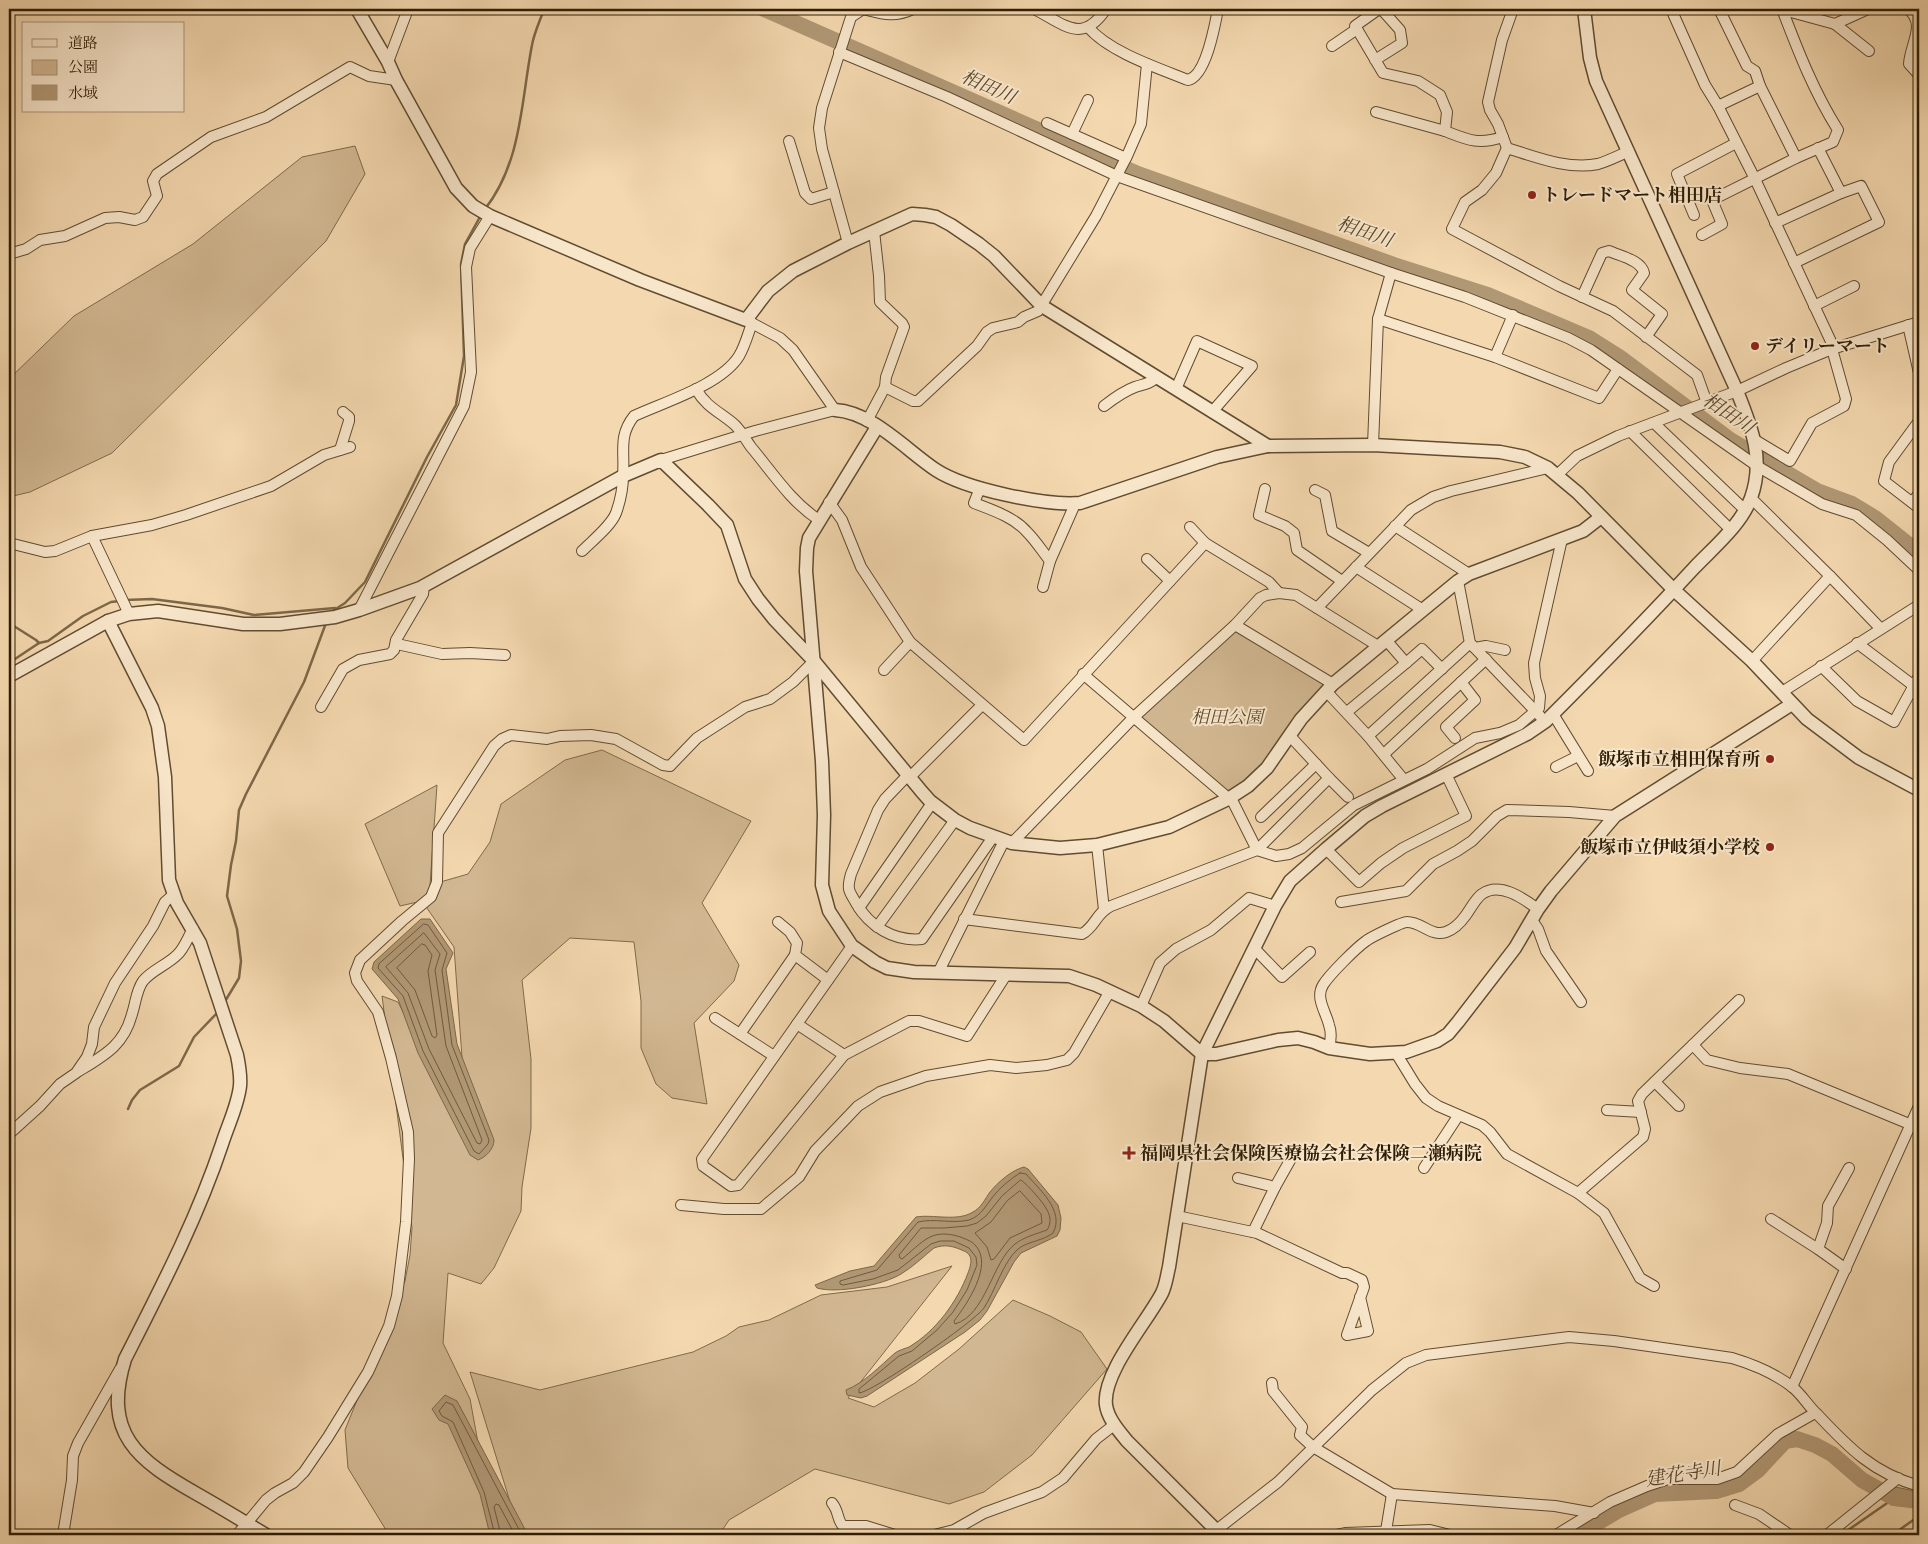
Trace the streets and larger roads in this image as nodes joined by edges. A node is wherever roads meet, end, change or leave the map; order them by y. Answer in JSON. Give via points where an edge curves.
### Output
{"nodes":[{"id":1,"x":357,"y":9,"type":"edge"},
{"id":2,"x":408,"y":9,"type":"edge"},
{"id":3,"x":912,"y":9,"type":"edge"},
{"id":4,"x":1034,"y":9,"type":"edge"},
{"id":5,"x":1106,"y":9,"type":"edge"},
{"id":6,"x":1218,"y":9,"type":"edge"},
{"id":7,"x":1513,"y":9,"type":"edge"},
{"id":8,"x":1584,"y":9,"type":"edge"},
{"id":9,"x":1671,"y":9,"type":"edge"},
{"id":10,"x":1719,"y":9,"type":"edge"},
{"id":11,"x":1781,"y":9,"type":"edge"},
{"id":12,"x":1868,"y":9,"type":"edge"},
{"id":13,"x":1908,"y":9,"type":"edge"},
{"id":14,"x":1835,"y":24,"type":"junction"},
{"id":15,"x":1088,"y":27,"type":"junction"},
{"id":16,"x":1357,"y":29,"type":"junction"},
{"id":17,"x":1332,"y":46,"type":"dead end"},
{"id":18,"x":840,"y":50,"type":"junction"},
{"id":19,"x":1869,"y":50,"type":"dead end"},
{"id":20,"x":1375,"y":60,"type":"junction"},
{"id":21,"x":388,"y":62,"type":"junction"},
{"id":22,"x":1147,"y":64,"type":"junction"},
{"id":23,"x":1919,"y":75,"type":"edge"},
{"id":24,"x":396,"y":80,"type":"junction"},
{"id":25,"x":1760,"y":86,"type":"junction"},
{"id":26,"x":1088,"y":100,"type":"dead end"},
{"id":27,"x":1718,"y":106,"type":"junction"},
{"id":28,"x":1376,"y":112,"type":"dead end"},
{"id":29,"x":1047,"y":123,"type":"dead end"},
{"id":30,"x":1445,"y":130,"type":"junction"},
{"id":31,"x":1072,"y":134,"type":"junction"},
{"id":32,"x":1503,"y":137,"type":"junction"},
{"id":33,"x":789,"y":141,"type":"dead end"},
{"id":34,"x":1736,"y":142,"type":"junction"},
{"id":35,"x":1507,"y":148,"type":"junction"},
{"id":36,"x":1818,"y":148,"type":"junction"},
{"id":37,"x":1627,"y":152,"type":"junction"},
{"id":38,"x":1796,"y":158,"type":"junction"},
{"id":39,"x":1125,"y":160,"type":"junction"},
{"id":40,"x":1118,"y":174,"type":"junction"},
{"id":41,"x":1755,"y":179,"type":"junction"},
{"id":42,"x":834,"y":192,"type":"junction"},
{"id":43,"x":1842,"y":193,"type":"junction"},
{"id":44,"x":1694,"y":215,"type":"dead end"},
{"id":45,"x":490,"y":216,"type":"junction"},
{"id":46,"x":1775,"y":223,"type":"junction"},
{"id":47,"x":874,"y":231,"type":"junction"},
{"id":48,"x":1702,"y":235,"type":"dead end"},
{"id":49,"x":848,"y":243,"type":"junction"},
{"id":50,"x":9,"y":254,"type":"edge"},
{"id":51,"x":1794,"y":263,"type":"junction"},
{"id":52,"x":1391,"y":273,"type":"junction"},
{"id":53,"x":1854,"y":286,"type":"dead end"},
{"id":54,"x":1582,"y":297,"type":"junction"},
{"id":55,"x":1042,"y":306,"type":"junction"},
{"id":56,"x":1814,"y":306,"type":"junction"},
{"id":57,"x":1513,"y":315,"type":"junction"},
{"id":58,"x":1378,"y":319,"type":"junction"},
{"id":59,"x":750,"y":322,"type":"junction"},
{"id":60,"x":1919,"y":322,"type":"edge"},
{"id":61,"x":1908,"y":325,"type":"junction"},
{"id":62,"x":1646,"y":337,"type":"junction"},
{"id":63,"x":1833,"y":349,"type":"junction"},
{"id":64,"x":1495,"y":356,"type":"junction"},
{"id":65,"x":1618,"y":369,"type":"junction"},
{"id":66,"x":1919,"y":373,"type":"edge"},
{"id":67,"x":1157,"y":377,"type":"junction"},
{"id":68,"x":885,"y":387,"type":"junction"},
{"id":69,"x":696,"y":388,"type":"junction"},
{"id":70,"x":1176,"y":389,"type":"junction"},
{"id":71,"x":1737,"y":391,"type":"junction"},
{"id":72,"x":1702,"y":405,"type":"junction"},
{"id":73,"x":1104,"y":406,"type":"dead end"},
{"id":74,"x":835,"y":410,"type":"junction"},
{"id":75,"x":342,"y":412,"type":"dead end"},
{"id":76,"x":1212,"y":412,"type":"junction"},
{"id":77,"x":1681,"y":413,"type":"junction"},
{"id":78,"x":1919,"y":421,"type":"edge"},
{"id":79,"x":1654,"y":423,"type":"junction"},
{"id":80,"x":872,"y":424,"type":"junction"},
{"id":81,"x":1630,"y":432,"type":"junction"},
{"id":82,"x":742,"y":435,"type":"junction"},
{"id":83,"x":1755,"y":442,"type":"junction"},
{"id":84,"x":1373,"y":445,"type":"junction"},
{"id":85,"x":1268,"y":446,"type":"junction"},
{"id":86,"x":661,"y":460,"type":"junction"},
{"id":87,"x":1757,"y":464,"type":"junction"},
{"id":88,"x":1552,"y":472,"type":"junction"},
{"id":89,"x":624,"y":476,"type":"junction"},
{"id":90,"x":980,"y":488,"type":"junction"},
{"id":91,"x":1265,"y":488,"type":"dead end"},
{"id":92,"x":1315,"y":490,"type":"dead end"},
{"id":93,"x":1919,"y":494,"type":"edge"},
{"id":94,"x":1751,"y":498,"type":"junction"},
{"id":95,"x":829,"y":502,"type":"junction"},
{"id":96,"x":1075,"y":504,"type":"junction"},
{"id":97,"x":1916,"y":505,"type":"edge"},
{"id":98,"x":1744,"y":509,"type":"junction"},
{"id":99,"x":1601,"y":517,"type":"junction"},
{"id":100,"x":819,"y":520,"type":"junction"},
{"id":101,"x":1395,"y":526,"type":"junction"},
{"id":102,"x":1190,"y":528,"type":"dead end"},
{"id":103,"x":1730,"y":530,"type":"junction"},
{"id":104,"x":92,"y":536,"type":"junction"},
{"id":105,"x":1562,"y":538,"type":"junction"},
{"id":106,"x":9,"y":543,"type":"edge"},
{"id":107,"x":1205,"y":543,"type":"junction"},
{"id":108,"x":582,"y":551,"type":"dead end"},
{"id":109,"x":1369,"y":553,"type":"junction"},
{"id":110,"x":1147,"y":560,"type":"dead end"},
{"id":111,"x":1050,"y":561,"type":"junction"},
{"id":112,"x":1356,"y":567,"type":"junction"},
{"id":113,"x":1919,"y":570,"type":"edge"},
{"id":114,"x":1469,"y":574,"type":"junction"},
{"id":115,"x":1830,"y":576,"type":"junction"},
{"id":116,"x":1170,"y":581,"type":"junction"},
{"id":117,"x":1342,"y":581,"type":"junction"},
{"id":118,"x":1458,"y":581,"type":"junction"},
{"id":119,"x":424,"y":585,"type":"junction"},
{"id":120,"x":1043,"y":587,"type":"dead end"},
{"id":121,"x":1674,"y":590,"type":"junction"},
{"id":122,"x":1279,"y":593,"type":"junction"},
{"id":123,"x":1919,"y":605,"type":"edge"},
{"id":124,"x":125,"y":606,"type":"junction"},
{"id":125,"x":1317,"y":608,"type":"junction"},
{"id":126,"x":358,"y":610,"type":"junction"},
{"id":127,"x":1423,"y":610,"type":"junction"},
{"id":128,"x":108,"y":621,"type":"junction"},
{"id":129,"x":1236,"y":625,"type":"junction"},
{"id":130,"x":1880,"y":628,"type":"junction"},
{"id":131,"x":910,"y":642,"type":"junction"},
{"id":132,"x":1382,"y":643,"type":"junction"},
{"id":133,"x":1857,"y":643,"type":"junction"},
{"id":134,"x":397,"y":644,"type":"junction"},
{"id":135,"x":1473,"y":646,"type":"junction"},
{"id":136,"x":1505,"y":650,"type":"dead end"},
{"id":137,"x":505,"y":655,"type":"dead end"},
{"id":138,"x":1486,"y":659,"type":"junction"},
{"id":139,"x":814,"y":660,"type":"junction"},
{"id":140,"x":1752,"y":661,"type":"junction"},
{"id":141,"x":1406,"y":663,"type":"junction"},
{"id":142,"x":1821,"y":666,"type":"junction"},
{"id":143,"x":1442,"y":669,"type":"junction"},
{"id":144,"x":884,"y":670,"type":"dead end"},
{"id":145,"x":1083,"y":674,"type":"junction"},
{"id":146,"x":9,"y":676,"type":"edge"},
{"id":147,"x":1919,"y":676,"type":"edge"},
{"id":148,"x":1461,"y":682,"type":"junction"},
{"id":149,"x":1330,"y":687,"type":"junction"},
{"id":150,"x":1916,"y":688,"type":"edge"},
{"id":151,"x":1782,"y":692,"type":"junction"},
{"id":152,"x":1792,"y":704,"type":"junction"},
{"id":153,"x":982,"y":705,"type":"junction"},
{"id":154,"x":321,"y":707,"type":"dead end"},
{"id":155,"x":1347,"y":712,"type":"junction"},
{"id":156,"x":1536,"y":712,"type":"junction"},
{"id":157,"x":1134,"y":717,"type":"junction"},
{"id":158,"x":1550,"y":718,"type":"junction"},
{"id":159,"x":1290,"y":736,"type":"junction"},
{"id":160,"x":1368,"y":736,"type":"junction"},
{"id":161,"x":1456,"y":738,"type":"dead end"},
{"id":162,"x":1384,"y":754,"type":"junction"},
{"id":163,"x":1578,"y":756,"type":"junction"},
{"id":164,"x":1316,"y":764,"type":"junction"},
{"id":165,"x":1556,"y":767,"type":"dead end"},
{"id":166,"x":1588,"y":771,"type":"dead end"},
{"id":167,"x":1446,"y":774,"type":"junction"},
{"id":168,"x":909,"y":776,"type":"junction"},
{"id":169,"x":1329,"y":778,"type":"junction"},
{"id":170,"x":1404,"y":780,"type":"junction"},
{"id":171,"x":1919,"y":790,"type":"edge"},
{"id":172,"x":1348,"y":797,"type":"dead end"},
{"id":173,"x":1228,"y":799,"type":"junction"},
{"id":174,"x":932,"y":803,"type":"junction"},
{"id":175,"x":1615,"y":816,"type":"junction"},
{"id":176,"x":1261,"y":817,"type":"dead end"},
{"id":177,"x":955,"y":820,"type":"junction"},
{"id":178,"x":1003,"y":841,"type":"junction"},
{"id":179,"x":1098,"y":845,"type":"junction"},
{"id":180,"x":1326,"y":848,"type":"junction"},
{"id":181,"x":1257,"y":850,"type":"junction"},
{"id":182,"x":173,"y":894,"type":"junction"},
{"id":183,"x":1342,"y":902,"type":"dead end"},
{"id":184,"x":1275,"y":906,"type":"junction"},
{"id":185,"x":859,"y":908,"type":"junction"},
{"id":186,"x":1104,"y":910,"type":"junction"},
{"id":187,"x":1535,"y":914,"type":"junction"},
{"id":188,"x":964,"y":920,"type":"junction"},
{"id":189,"x":778,"y":922,"type":"dead end"},
{"id":190,"x":877,"y":927,"type":"junction"},
{"id":191,"x":193,"y":929,"type":"junction"},
{"id":192,"x":852,"y":946,"type":"junction"},
{"id":193,"x":1254,"y":948,"type":"junction"},
{"id":194,"x":1310,"y":952,"type":"dead end"},
{"id":195,"x":795,"y":955,"type":"junction"},
{"id":196,"x":938,"y":973,"type":"junction"},
{"id":197,"x":1006,"y":975,"type":"junction"},
{"id":198,"x":828,"y":980,"type":"junction"},
{"id":199,"x":1110,"y":991,"type":"junction"},
{"id":200,"x":1739,"y":1000,"type":"dead end"},
{"id":201,"x":1581,"y":1002,"type":"dead end"},
{"id":202,"x":1141,"y":1006,"type":"junction"},
{"id":203,"x":715,"y":1018,"type":"dead end"},
{"id":204,"x":797,"y":1024,"type":"junction"},
{"id":205,"x":740,"y":1034,"type":"junction"},
{"id":206,"x":1693,"y":1045,"type":"junction"},
{"id":207,"x":1329,"y":1048,"type":"junction"},
{"id":208,"x":1396,"y":1053,"type":"junction"},
{"id":209,"x":1202,"y":1054,"type":"junction"},
{"id":210,"x":844,"y":1055,"type":"junction"},
{"id":211,"x":774,"y":1056,"type":"junction"},
{"id":212,"x":76,"y":1073,"type":"junction"},
{"id":213,"x":1655,"y":1082,"type":"junction"},
{"id":214,"x":1679,"y":1106,"type":"dead end"},
{"id":215,"x":1919,"y":1106,"type":"edge"},
{"id":216,"x":1607,"y":1110,"type":"dead end"},
{"id":217,"x":1641,"y":1112,"type":"junction"},
{"id":218,"x":1458,"y":1116,"type":"junction"},
{"id":219,"x":1915,"y":1127,"type":"edge"},
{"id":220,"x":9,"y":1134,"type":"edge"},
{"id":221,"x":1293,"y":1155,"type":"dead end"},
{"id":222,"x":1424,"y":1168,"type":"dead end"},
{"id":223,"x":1849,"y":1168,"type":"dead end"},
{"id":224,"x":1238,"y":1178,"type":"dead end"},
{"id":225,"x":1275,"y":1187,"type":"junction"},
{"id":226,"x":1578,"y":1193,"type":"junction"},
{"id":227,"x":681,"y":1205,"type":"dead end"},
{"id":228,"x":1177,"y":1216,"type":"junction"},
{"id":229,"x":1772,"y":1219,"type":"dead end"},
{"id":230,"x":1253,"y":1232,"type":"junction"},
{"id":231,"x":1818,"y":1249,"type":"junction"},
{"id":232,"x":1846,"y":1269,"type":"junction"},
{"id":233,"x":1654,"y":1286,"type":"dead end"},
{"id":234,"x":1360,"y":1297,"type":"dead end"},
{"id":235,"x":125,"y":1359,"type":"junction"},
{"id":236,"x":1272,"y":1383,"type":"dead end"},
{"id":237,"x":1792,"y":1386,"type":"junction"},
{"id":238,"x":1816,"y":1413,"type":"junction"},
{"id":239,"x":1114,"y":1425,"type":"junction"},
{"id":240,"x":1314,"y":1447,"type":"junction"},
{"id":241,"x":1896,"y":1480,"type":"junction"},
{"id":242,"x":1919,"y":1486,"type":"edge"},
{"id":243,"x":1392,"y":1494,"type":"junction"},
{"id":244,"x":832,"y":1503,"type":"dead end"},
{"id":245,"x":1735,"y":1505,"type":"dead end"},
{"id":246,"x":1594,"y":1513,"type":"junction"},
{"id":247,"x":247,"y":1524,"type":"junction"},
{"id":248,"x":1386,"y":1532,"type":"junction"},
{"id":249,"x":1216,"y":1534,"type":"edge"},
{"id":250,"x":63,"y":1535,"type":"edge"},
{"id":251,"x":237,"y":1535,"type":"edge"},
{"id":252,"x":266,"y":1535,"type":"edge"},
{"id":253,"x":895,"y":1535,"type":"edge"},
{"id":254,"x":934,"y":1535,"type":"edge"},
{"id":255,"x":1336,"y":1535,"type":"edge"},
{"id":256,"x":1450,"y":1535,"type":"edge"},
{"id":257,"x":1556,"y":1535,"type":"edge"},
{"id":258,"x":1790,"y":1535,"type":"edge"},
{"id":259,"x":1828,"y":1535,"type":"edge"}],
"edges":[{"from":1,"to":21,"type":"street"},
{"from":2,"to":21,"type":"street"},
{"from":3,"to":18,"type":"street","via":[[893,16],[863,9],[851,17]]},
{"from":4,"to":15,"type":"street","via":[[1073,29]]},
{"from":5,"to":15,"type":"street","via":[[1098,21]]},
{"from":6,"to":22,"type":"street","via":[[1212,38],[1194,79],[1188,80]]},
{"from":7,"to":32,"type":"street","via":[[1502,40],[1488,102]]},
{"from":8,"to":37,"type":"street","via":[[1596,81]]},
{"from":9,"to":27,"type":"street","via":[[1705,85]]},
{"from":10,"to":25,"type":"street","via":[[1747,66],[1755,71]]},
{"from":11,"to":14,"type":"street"},
{"from":11,"to":36,"type":"street","via":[[1823,107],[1838,130],[1833,142]]},
{"from":12,"to":14,"type":"street"},
{"from":13,"to":23,"type":"street","via":[[1916,18],[1918,29],[1909,64]]},
{"from":14,"to":19,"type":"street"},
{"from":15,"to":22,"type":"street","via":[[1105,42]]},
{"from":16,"to":17,"type":"street"},
{"from":16,"to":20,"type":"street"},
{"from":16,"to":20,"type":"street","via":[[1354,26],[1379,9],[1400,30],[1402,43]]},
{"from":18,"to":40,"type":"street"},
{"from":18,"to":42,"type":"street","via":[[819,128]]},
{"from":20,"to":30,"type":"street","via":[[1383,73],[1418,81],[1440,95],[1447,112]]},
{"from":21,"to":24,"type":"street"},
{"from":22,"to":39,"type":"street","via":[[1141,124]]},
{"from":24,"to":45,"type":"street","via":[[456,188],[473,206]]},
{"from":24,"to":50,"type":"street","via":[[369,76],[350,67],[266,117],[211,137],[157,174],[154,181],[157,196],[143,217],[135,220],[105,218]]},
{"from":25,"to":27,"type":"street"},
{"from":25,"to":38,"type":"street"},
{"from":26,"to":31,"type":"street"},
{"from":27,"to":34,"type":"street"},
{"from":28,"to":30,"type":"street"},
{"from":29,"to":31,"type":"street"},
{"from":30,"to":32,"type":"street","via":[[1486,142]]},
{"from":31,"to":39,"type":"street"},
{"from":32,"to":35,"type":"street"},
{"from":33,"to":42,"type":"street","via":[[805,193],[812,199]]},
{"from":34,"to":41,"type":"street"},
{"from":34,"to":44,"type":"street","via":[[1677,174]]},
{"from":35,"to":37,"type":"street","via":[[1559,164],[1582,165],[1599,164]]},
{"from":35,"to":54,"type":"street","via":[[1496,173],[1482,190],[1465,202],[1452,229]]},
{"from":36,"to":38,"type":"street"},
{"from":36,"to":43,"type":"street"},
{"from":37,"to":71,"type":"street"},
{"from":38,"to":41,"type":"street"},
{"from":39,"to":40,"type":"street"},
{"from":40,"to":52,"type":"street"},
{"from":40,"to":55,"type":"street"},
{"from":41,"to":46,"type":"street"},
{"from":41,"to":48,"type":"street","via":[[1712,200],[1722,224]]},
{"from":42,"to":49,"type":"street"},
{"from":43,"to":46,"type":"street"},
{"from":43,"to":51,"type":"street","via":[[1860,186],[1879,222]]},
{"from":45,"to":59,"type":"street"},
{"from":45,"to":126,"type":"street","via":[[470,248],[466,267],[471,372],[464,406]]},
{"from":46,"to":51,"type":"street"},
{"from":47,"to":49,"type":"street"},
{"from":47,"to":55,"type":"street","via":[[912,214],[936,217],[994,256]]},
{"from":47,"to":68,"type":"street","via":[[880,302],[904,327]]},
{"from":49,"to":59,"type":"street","via":[[780,280],[764,296]]},
{"from":51,"to":56,"type":"street"},
{"from":52,"to":57,"type":"street"},
{"from":52,"to":58,"type":"street"},
{"from":53,"to":56,"type":"street"},
{"from":54,"to":62,"type":"street","via":[[1613,312]]},
{"from":54,"to":62,"type":"street","via":[[1602,253],[1609,250],[1635,262],[1644,273],[1632,290],[1662,314]]},
{"from":55,"to":67,"type":"street"},
{"from":55,"to":68,"type":"street","via":[[1018,322],[987,332],[977,346],[918,401]]},
{"from":56,"to":63,"type":"street"},
{"from":57,"to":64,"type":"street"},
{"from":57,"to":65,"type":"street","via":[[1568,338]]},
{"from":58,"to":64,"type":"street"},
{"from":58,"to":84,"type":"street"},
{"from":59,"to":69,"type":"street","via":[[738,357],[730,367]]},
{"from":59,"to":74,"type":"street","via":[[780,338],[793,350]]},
{"from":60,"to":61,"type":"street"},
{"from":61,"to":63,"type":"street"},
{"from":61,"to":66,"type":"street"},
{"from":62,"to":72,"type":"street","via":[[1697,375]]},
{"from":63,"to":71,"type":"street"},
{"from":63,"to":83,"type":"street","via":[[1846,399],[1844,406],[1812,423],[1790,460]]},
{"from":64,"to":65,"type":"street","via":[[1600,398]]},
{"from":65,"to":77,"type":"street"},
{"from":67,"to":70,"type":"street"},
{"from":67,"to":73,"type":"street"},
{"from":68,"to":80,"type":"street"},
{"from":69,"to":82,"type":"street","via":[[700,396],[736,426]]},
{"from":69,"to":89,"type":"street","via":[[634,416],[628,423],[623,442]]},
{"from":70,"to":76,"type":"street"},
{"from":70,"to":76,"type":"street","via":[[1197,341],[1252,366]]},
{"from":71,"to":72,"type":"street"},
{"from":71,"to":83,"type":"street"},
{"from":72,"to":77,"type":"street"},
{"from":74,"to":80,"type":"street","via":[[853,413]]},
{"from":74,"to":82,"type":"street"},
{"from":75,"to":104,"type":"street","via":[[349,416],[345,449],[324,455],[272,486],[152,525]]},
{"from":76,"to":85,"type":"street"},
{"from":77,"to":79,"type":"street"},
{"from":77,"to":87,"type":"street"},
{"from":78,"to":97,"type":"street","via":[[1889,462],[1884,481]]},
{"from":79,"to":81,"type":"street"},
{"from":79,"to":98,"type":"street"},
{"from":80,"to":90,"type":"street","via":[[937,471]]},
{"from":80,"to":95,"type":"street"},
{"from":81,"to":88,"type":"street","via":[[1577,456]]},
{"from":81,"to":103,"type":"street"},
{"from":82,"to":86,"type":"street"},
{"from":82,"to":100,"type":"street","via":[[791,496]]},
{"from":83,"to":87,"type":"street"},
{"from":84,"to":85,"type":"street"},
{"from":84,"to":88,"type":"street","via":[[1500,452],[1525,457]]},
{"from":85,"to":96,"type":"street","via":[[1217,457]]},
{"from":86,"to":89,"type":"street"},
{"from":86,"to":139,"type":"street","via":[[727,525],[745,578],[758,599]]},
{"from":87,"to":94,"type":"street"},
{"from":87,"to":113,"type":"street","via":[[1822,504],[1856,515]]},
{"from":88,"to":99,"type":"street","via":[[1578,492]]},
{"from":88,"to":101,"type":"street","via":[[1451,491],[1412,510]]},
{"from":89,"to":108,"type":"street","via":[[616,514]]},
{"from":89,"to":119,"type":"street"},
{"from":90,"to":96,"type":"street"},
{"from":90,"to":111,"type":"street","via":[[974,504],[1018,523]]},
{"from":91,"to":117,"type":"street","via":[[1259,515],[1294,533],[1297,550]]},
{"from":92,"to":109,"type":"street","via":[[1325,495],[1332,531]]},
{"from":93,"to":97,"type":"street"},
{"from":94,"to":98,"type":"street"},
{"from":94,"to":115,"type":"street"},
{"from":95,"to":100,"type":"street"},
{"from":95,"to":131,"type":"street","via":[[842,520],[861,567]]},
{"from":96,"to":111,"type":"street"},
{"from":98,"to":103,"type":"street"},
{"from":99,"to":105,"type":"street","via":[[1583,531]]},
{"from":99,"to":121,"type":"street"},
{"from":100,"to":139,"type":"street","via":[[809,538],[806,563]]},
{"from":101,"to":109,"type":"street"},
{"from":101,"to":114,"type":"street"},
{"from":102,"to":107,"type":"street"},
{"from":103,"to":121,"type":"street"},
{"from":104,"to":106,"type":"street","via":[[46,552]]},
{"from":104,"to":124,"type":"street"},
{"from":105,"to":114,"type":"street"},
{"from":105,"to":156,"type":"street","via":[[1534,663],[1541,704]]},
{"from":107,"to":116,"type":"street"},
{"from":107,"to":122,"type":"street","via":[[1269,582]]},
{"from":109,"to":112,"type":"street"},
{"from":110,"to":116,"type":"street"},
{"from":111,"to":120,"type":"street"},
{"from":112,"to":117,"type":"street"},
{"from":112,"to":127,"type":"street"},
{"from":114,"to":118,"type":"street"},
{"from":115,"to":130,"type":"street"},
{"from":115,"to":140,"type":"street"},
{"from":116,"to":145,"type":"street"},
{"from":117,"to":125,"type":"street"},
{"from":118,"to":127,"type":"street"},
{"from":118,"to":135,"type":"street"},
{"from":119,"to":126,"type":"street"},
{"from":119,"to":134,"type":"street","via":[[423,594],[396,640]]},
{"from":121,"to":140,"type":"street"},
{"from":121,"to":158,"type":"street"},
{"from":122,"to":125,"type":"street","via":[[1296,595]]},
{"from":122,"to":129,"type":"street","via":[[1260,598]]},
{"from":123,"to":130,"type":"street"},
{"from":124,"to":126,"type":"street","via":[[243,624],[280,624],[335,617]]},
{"from":124,"to":128,"type":"street"},
{"from":125,"to":132,"type":"street"},
{"from":127,"to":132,"type":"street"},
{"from":128,"to":146,"type":"street"},
{"from":128,"to":182,"type":"street","via":[[158,726],[165,777],[169,880]]},
{"from":129,"to":149,"type":"street"},
{"from":129,"to":157,"type":"street"},
{"from":130,"to":133,"type":"street"},
{"from":131,"to":144,"type":"street"},
{"from":131,"to":153,"type":"street"},
{"from":132,"to":141,"type":"street"},
{"from":132,"to":149,"type":"street"},
{"from":133,"to":142,"type":"street"},
{"from":133,"to":150,"type":"street"},
{"from":134,"to":137,"type":"street","via":[[442,654]]},
{"from":134,"to":154,"type":"street","via":[[390,654],[359,660],[343,669]]},
{"from":135,"to":136,"type":"street"},
{"from":135,"to":138,"type":"street"},
{"from":135,"to":143,"type":"street"},
{"from":138,"to":148,"type":"street"},
{"from":138,"to":156,"type":"street"},
{"from":139,"to":168,"type":"street"},
{"from":139,"to":192,"type":"street","via":[[824,815],[822,885],[829,911]]},
{"from":139,"to":247,"type":"street","via":[[793,682],[770,699],[745,707],[697,738],[670,766],[616,739],[591,735],[560,736],[547,740],[511,736],[502,739],[489,754],[438,833],[437,882],[430,897],[360,960],[356,973],[378,1012],[408,1132],[406,1222],[397,1296],[389,1326],[368,1372],[304,1472],[266,1500]]},
{"from":140,"to":151,"type":"street"},
{"from":141,"to":143,"type":"street","via":[[1422,650]]},
{"from":141,"to":155,"type":"street"},
{"from":142,"to":150,"type":"street","via":[[1857,701],[1894,722]]},
{"from":142,"to":151,"type":"street"},
{"from":143,"to":160,"type":"street"},
{"from":145,"to":153,"type":"street","via":[[1024,740]]},
{"from":145,"to":157,"type":"street"},
{"from":147,"to":150,"type":"street"},
{"from":148,"to":161,"type":"street","via":[[1475,700],[1446,727]]},
{"from":148,"to":162,"type":"street"},
{"from":149,"to":155,"type":"street"},
{"from":149,"to":159,"type":"street"},
{"from":151,"to":152,"type":"street"},
{"from":152,"to":171,"type":"street","via":[[1859,758]]},
{"from":152,"to":175,"type":"street"},
{"from":153,"to":168,"type":"street"},
{"from":155,"to":160,"type":"street"},
{"from":156,"to":158,"type":"street"},
{"from":156,"to":170,"type":"street","via":[[1500,733],[1475,738]]},
{"from":157,"to":173,"type":"street"},
{"from":157,"to":178,"type":"street"},
{"from":158,"to":163,"type":"street"},
{"from":158,"to":167,"type":"street","via":[[1527,734]]},
{"from":159,"to":164,"type":"street"},
{"from":159,"to":173,"type":"street","via":[[1267,768]]},
{"from":160,"to":162,"type":"street"},
{"from":162,"to":170,"type":"street"},
{"from":163,"to":165,"type":"street"},
{"from":163,"to":166,"type":"street"},
{"from":164,"to":169,"type":"street"},
{"from":164,"to":176,"type":"street"},
{"from":167,"to":180,"type":"street","via":[[1365,816]]},
{"from":167,"to":180,"type":"street","via":[[1466,816],[1403,848],[1359,882]]},
{"from":168,"to":174,"type":"street"},
{"from":168,"to":185,"type":"street","via":[[878,810],[851,874],[849,890]]},
{"from":169,"to":172,"type":"street"},
{"from":169,"to":181,"type":"street"},
{"from":170,"to":181,"type":"street","via":[[1350,807],[1302,848],[1276,856]]},
{"from":173,"to":179,"type":"street","via":[[1168,827]]},
{"from":173,"to":181,"type":"street","via":[[1233,802]]},
{"from":174,"to":177,"type":"street"},
{"from":174,"to":185,"type":"street"},
{"from":175,"to":183,"type":"street","via":[[1507,810],[1472,841],[1433,864],[1406,891]]},
{"from":175,"to":187,"type":"street","via":[[1559,880]]},
{"from":177,"to":178,"type":"street"},
{"from":177,"to":190,"type":"street"},
{"from":178,"to":179,"type":"street","via":[[1060,848]]},
{"from":178,"to":188,"type":"street"},
{"from":178,"to":190,"type":"street","via":[[922,938],[889,934]]},
{"from":179,"to":186,"type":"street"},
{"from":180,"to":184,"type":"street","via":[[1290,882]]},
{"from":181,"to":186,"type":"street"},
{"from":182,"to":191,"type":"street"},
{"from":182,"to":212,"type":"street","via":[[115,983],[94,1027],[87,1057]]},
{"from":184,"to":193,"type":"street"},
{"from":184,"to":202,"type":"street","via":[[1249,898],[1211,930],[1176,949],[1160,963]]},
{"from":185,"to":190,"type":"street"},
{"from":186,"to":188,"type":"street","via":[[1090,930],[1082,934]]},
{"from":187,"to":201,"type":"street","via":[[1546,951]]},
{"from":187,"to":207,"type":"street","via":[[1517,894],[1492,890],[1483,893],[1452,930],[1434,933],[1414,923],[1401,922],[1365,941],[1323,985],[1320,999],[1330,1026]]},
{"from":187,"to":208,"type":"street","via":[[1514,948],[1448,1034],[1421,1048]]},
{"from":188,"to":196,"type":"street"},
{"from":189,"to":195,"type":"street","via":[[797,943]]},
{"from":191,"to":212,"type":"street","via":[[178,954],[140,986],[120,1042]]},
{"from":191,"to":235,"type":"street","via":[[237,1055],[240,1086],[211,1178],[193,1222]]},
{"from":192,"to":196,"type":"street","via":[[887,968]]},
{"from":192,"to":198,"type":"street"},
{"from":193,"to":194,"type":"street","via":[[1282,977]]},
{"from":193,"to":209,"type":"street"},
{"from":195,"to":198,"type":"street"},
{"from":195,"to":205,"type":"street"},
{"from":196,"to":197,"type":"street"},
{"from":197,"to":199,"type":"street","via":[[1069,976]]},
{"from":197,"to":210,"type":"street","via":[[967,1036],[919,1020],[909,1021]]},
{"from":198,"to":204,"type":"street"},
{"from":199,"to":202,"type":"street"},
{"from":199,"to":227,"type":"street","via":[[1068,1060],[1016,1068],[990,1065],[926,1076],[880,1092],[851,1112],[815,1151],[800,1177],[761,1209]]},
{"from":200,"to":206,"type":"street"},
{"from":202,"to":209,"type":"street"},
{"from":203,"to":205,"type":"street"},
{"from":204,"to":210,"type":"street"},
{"from":204,"to":211,"type":"street"},
{"from":205,"to":211,"type":"street"},
{"from":206,"to":213,"type":"street"},
{"from":206,"to":219,"type":"street","via":[[1707,1060],[1788,1074]]},
{"from":207,"to":208,"type":"street","via":[[1370,1054]]},
{"from":207,"to":209,"type":"street","via":[[1291,1039]]},
{"from":208,"to":218,"type":"street","via":[[1426,1098]]},
{"from":209,"to":228,"type":"street"},
{"from":210,"to":211,"type":"street","via":[[738,1185],[731,1186],[703,1166],[702,1159]]},
{"from":212,"to":220,"type":"street","via":[[60,1084]]},
{"from":213,"to":214,"type":"street"},
{"from":213,"to":217,"type":"street","via":[[1638,1101]]},
{"from":215,"to":219,"type":"street"},
{"from":216,"to":217,"type":"street"},
{"from":217,"to":226,"type":"street","via":[[1646,1129],[1643,1137]]},
{"from":218,"to":222,"type":"street"},
{"from":218,"to":226,"type":"street","via":[[1482,1125],[1507,1154]]},
{"from":219,"to":232,"type":"street"},
{"from":221,"to":225,"type":"street"},
{"from":223,"to":231,"type":"street","via":[[1828,1206],[1827,1223]]},
{"from":224,"to":225,"type":"street"},
{"from":225,"to":230,"type":"street"},
{"from":226,"to":233,"type":"street","via":[[1604,1213],[1640,1278]]},
{"from":228,"to":230,"type":"street"},
{"from":228,"to":239,"type":"street","via":[[1163,1291],[1109,1382],[1106,1406]]},
{"from":229,"to":231,"type":"street"},
{"from":230,"to":234,"type":"street","via":[[1362,1280],[1364,1287]]},
{"from":231,"to":232,"type":"street"},
{"from":232,"to":237,"type":"street"},
{"from":235,"to":247,"type":"street","via":[[119,1380],[118,1406],[123,1427],[134,1448],[157,1470]]},
{"from":235,"to":250,"type":"street","via":[[73,1456]]},
{"from":236,"to":240,"type":"street","via":[[1273,1391],[1302,1427],[1300,1435]]},
{"from":237,"to":238,"type":"street"},
{"from":237,"to":240,"type":"street","via":[[1765,1370],[1732,1358],[1614,1341],[1569,1337],[1485,1347],[1426,1355],[1406,1363],[1372,1390]]},
{"from":238,"to":241,"type":"street","via":[[1863,1460]]},
{"from":238,"to":246,"type":"street","via":[[1778,1434],[1737,1472],[1716,1479],[1668,1479],[1629,1493]]},
{"from":239,"to":249,"type":"street"},
{"from":239,"to":254,"type":"street","via":[[1096,1439],[1063,1478],[1042,1492],[984,1513],[954,1530]]},
{"from":240,"to":243,"type":"street"},
{"from":240,"to":249,"type":"street"},
{"from":241,"to":242,"type":"street"},
{"from":241,"to":259,"type":"street"},
{"from":243,"to":246,"type":"street","via":[[1555,1506]]},
{"from":243,"to":248,"type":"street"},
{"from":244,"to":253,"type":"street","via":[[843,1526],[866,1526]]},
{"from":245,"to":258,"type":"street","via":[[1759,1514]]},
{"from":246,"to":257,"type":"street"},
{"from":247,"to":251,"type":"street"},
{"from":247,"to":252,"type":"street"},
{"from":248,"to":255,"type":"street"},
{"from":248,"to":256,"type":"street","via":[[1430,1530]]}]}
